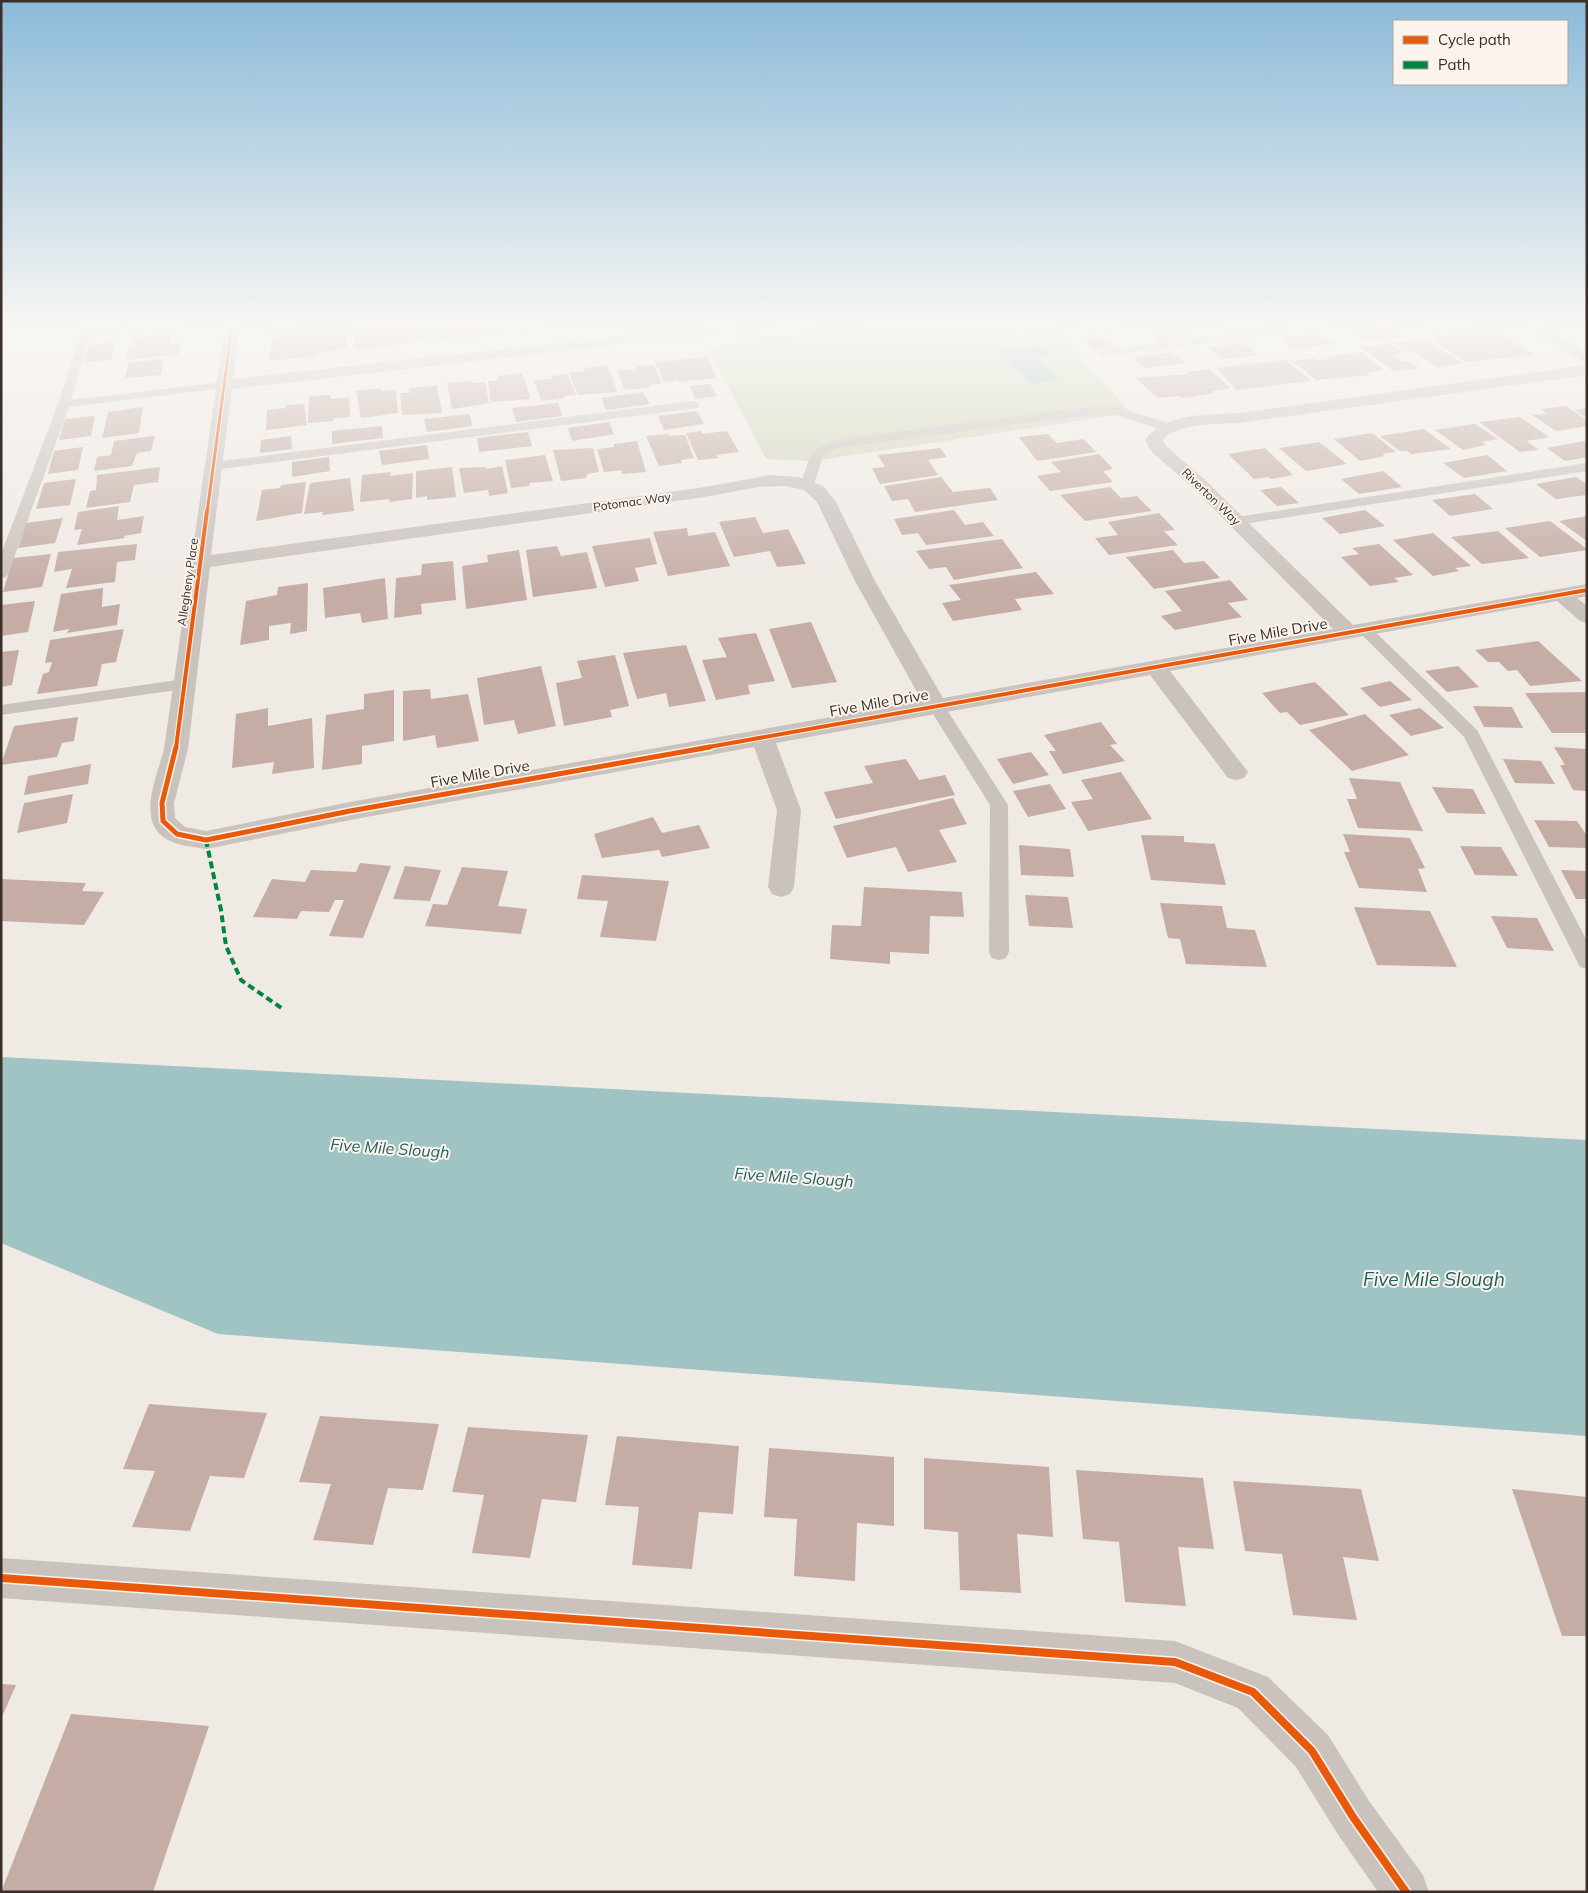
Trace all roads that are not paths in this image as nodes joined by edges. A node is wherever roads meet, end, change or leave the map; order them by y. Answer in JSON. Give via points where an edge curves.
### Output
{"nodes":[{"id":1,"x":60,"y":414,"type":"edge"},
{"id":2,"x":220,"y":414,"type":"edge"},
{"id":3,"x":621,"y":414,"type":"edge"},
{"id":4,"x":1063,"y":414,"type":"edge"},
{"id":5,"x":1127,"y":414,"type":"edge"},
{"id":6,"x":1260,"y":414,"type":"edge"},
{"id":7,"x":1166,"y":427,"type":"junction"},
{"id":8,"x":214,"y":466,"type":"junction"},
{"id":9,"x":1587,"y":467,"type":"edge"},
{"id":10,"x":808,"y":485,"type":"junction"},
{"id":11,"x":1237,"y":521,"type":"junction"},
{"id":12,"x":201,"y":562,"type":"junction"},
{"id":13,"x":1,"y":574,"type":"edge"},
{"id":14,"x":1587,"y":590,"type":"edge"},
{"id":15,"x":1561,"y":594,"type":"junction"},
{"id":16,"x":1587,"y":617,"type":"edge"},
{"id":17,"x":1356,"y":631,"type":"junction"},
{"id":18,"x":1155,"y":667,"type":"junction"},
{"id":19,"x":185,"y":684,"type":"junction"},
{"id":20,"x":936,"y":706,"type":"junction"},
{"id":21,"x":1,"y":710,"type":"edge"},
{"id":22,"x":762,"y":737,"type":"junction"},
{"id":23,"x":1236,"y":772,"type":"dead end"},
{"id":24,"x":177,"y":834,"type":"joint"},
{"id":25,"x":781,"y":887,"type":"dead end"},
{"id":26,"x":1000,"y":952,"type":"dead end"},
{"id":27,"x":1587,"y":961,"type":"edge"},
{"id":28,"x":1,"y":1578,"type":"edge"},
{"id":29,"x":1406,"y":1892,"type":"edge"}],
"edges":[{"from":1,"to":13,"type":"lane"},
{"from":2,"to":8,"type":"street","name":"Allegheny Place"},
{"from":3,"to":8,"type":"lane"},
{"from":4,"to":10,"type":"lane","via":[[831,446],[817,454]]},
{"from":5,"to":7,"type":"lane"},
{"from":6,"to":7,"type":"street"},
{"from":7,"to":11,"type":"street","name":"Riverton Way","via":[[1154,440],[1158,448]]},
{"from":8,"to":12,"type":"street","name":"Allegheny Place"},
{"from":9,"to":11,"type":"lane"},
{"from":10,"to":12,"type":"street","name":"Potomac Way","via":[[784,480],[764,481]]},
{"from":10,"to":20,"type":"street","name":"Potomac Way","via":[[824,496],[842,539]]},
{"from":11,"to":17,"type":"street","name":"Riverton Way"},
{"from":12,"to":19,"type":"street","name":"Allegheny Place"},
{"from":14,"to":15,"type":"street","name":"Five Mile Drive"},
{"from":15,"to":16,"type":"street"},
{"from":15,"to":17,"type":"street","name":"Five Mile Drive"},
{"from":17,"to":18,"type":"street","name":"Five Mile Drive"},
{"from":17,"to":27,"type":"lane","via":[[1471,734]]},
{"from":18,"to":20,"type":"street","name":"Five Mile Drive"},
{"from":18,"to":23,"type":"street"},
{"from":19,"to":21,"type":"lane"},
{"from":19,"to":24,"type":"street","name":"Allegheny Place","via":[[176,749],[162,803],[163,821]]},
{"from":20,"to":22,"type":"street","name":"Five Mile Drive"},
{"from":20,"to":26,"type":"lane","via":[[999,805]]},
{"from":22,"to":24,"type":"street","name":"Five Mile Drive","via":[[350,810],[206,840]]},
{"from":22,"to":25,"type":"street","via":[[789,810]]},
{"from":28,"to":29,"type":"street","via":[[1175,1662],[1253,1692],[1312,1751]]}]}
